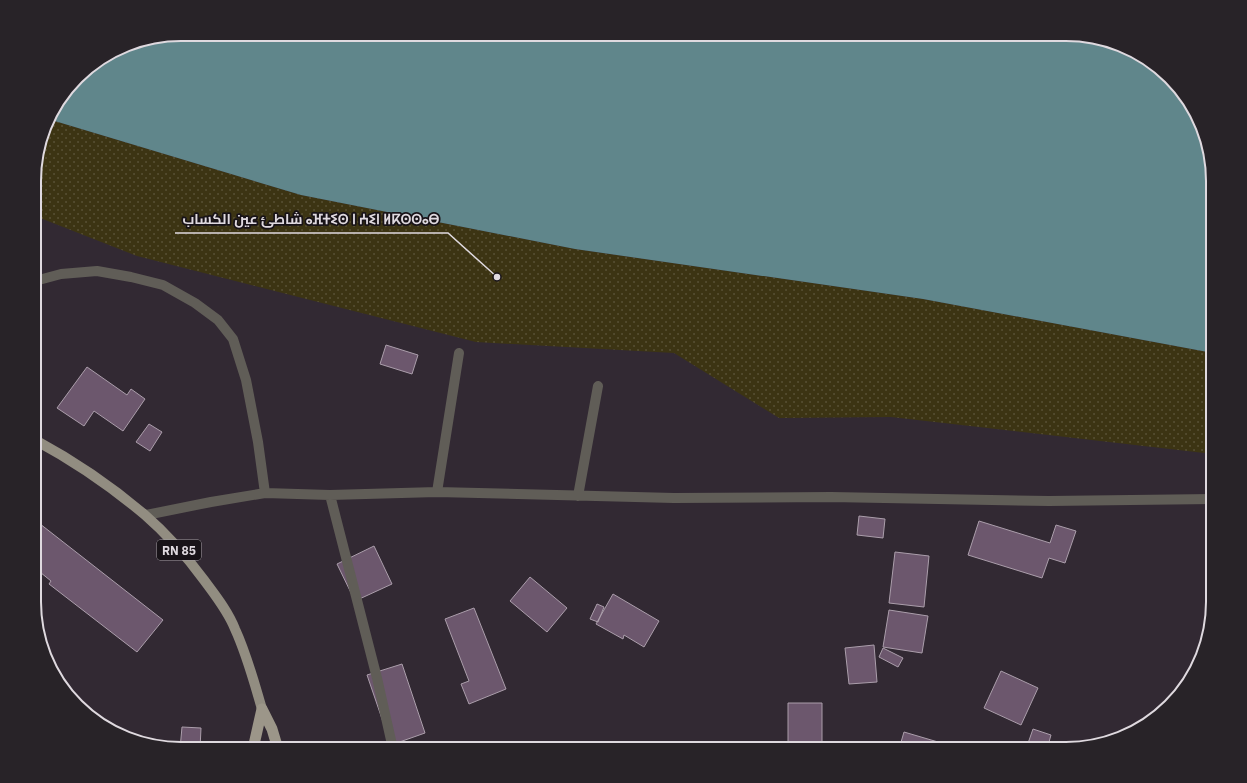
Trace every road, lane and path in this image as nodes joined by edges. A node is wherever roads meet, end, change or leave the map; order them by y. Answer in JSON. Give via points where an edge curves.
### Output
{"nodes":[{"id":1,"x":41,"y":279,"type":"edge"},
{"id":2,"x":459,"y":353,"type":"dead end"},
{"id":3,"x":598,"y":386,"type":"dead end"},
{"id":4,"x":41,"y":443,"type":"edge"},
{"id":5,"x":437,"y":492,"type":"junction"},
{"id":6,"x":265,"y":493,"type":"junction"},
{"id":7,"x":330,"y":495,"type":"junction"},
{"id":8,"x":578,"y":496,"type":"junction"},
{"id":9,"x":1206,"y":499,"type":"edge"},
{"id":10,"x":146,"y":515,"type":"junction"},
{"id":11,"x":262,"y":709,"type":"junction"},
{"id":12,"x":255,"y":742,"type":"edge"},
{"id":13,"x":276,"y":742,"type":"edge"},
{"id":14,"x":391,"y":742,"type":"edge"}],
"edges":[{"from":1,"to":6,"type":"street","via":[[61,274],[98,271],[131,277],[163,285],[218,320],[233,339],[246,380]]},
{"from":2,"to":5,"type":"street"},
{"from":3,"to":8,"type":"street"},
{"from":4,"to":10,"type":"main road","number":"RN 85","via":[[105,484]]},
{"from":5,"to":7,"type":"street"},
{"from":5,"to":8,"type":"street"},
{"from":6,"to":7,"type":"street"},
{"from":6,"to":10,"type":"street"},
{"from":7,"to":14,"type":"street"},
{"from":8,"to":9,"type":"street","via":[[1049,501]]},
{"from":10,"to":11,"type":"main road","number":"RN 85","via":[[193,565],[217,597],[235,628]]},
{"from":11,"to":12,"type":"highway","number":"RN 85"},
{"from":11,"to":13,"type":"highway","number":"RN 85"}]}
